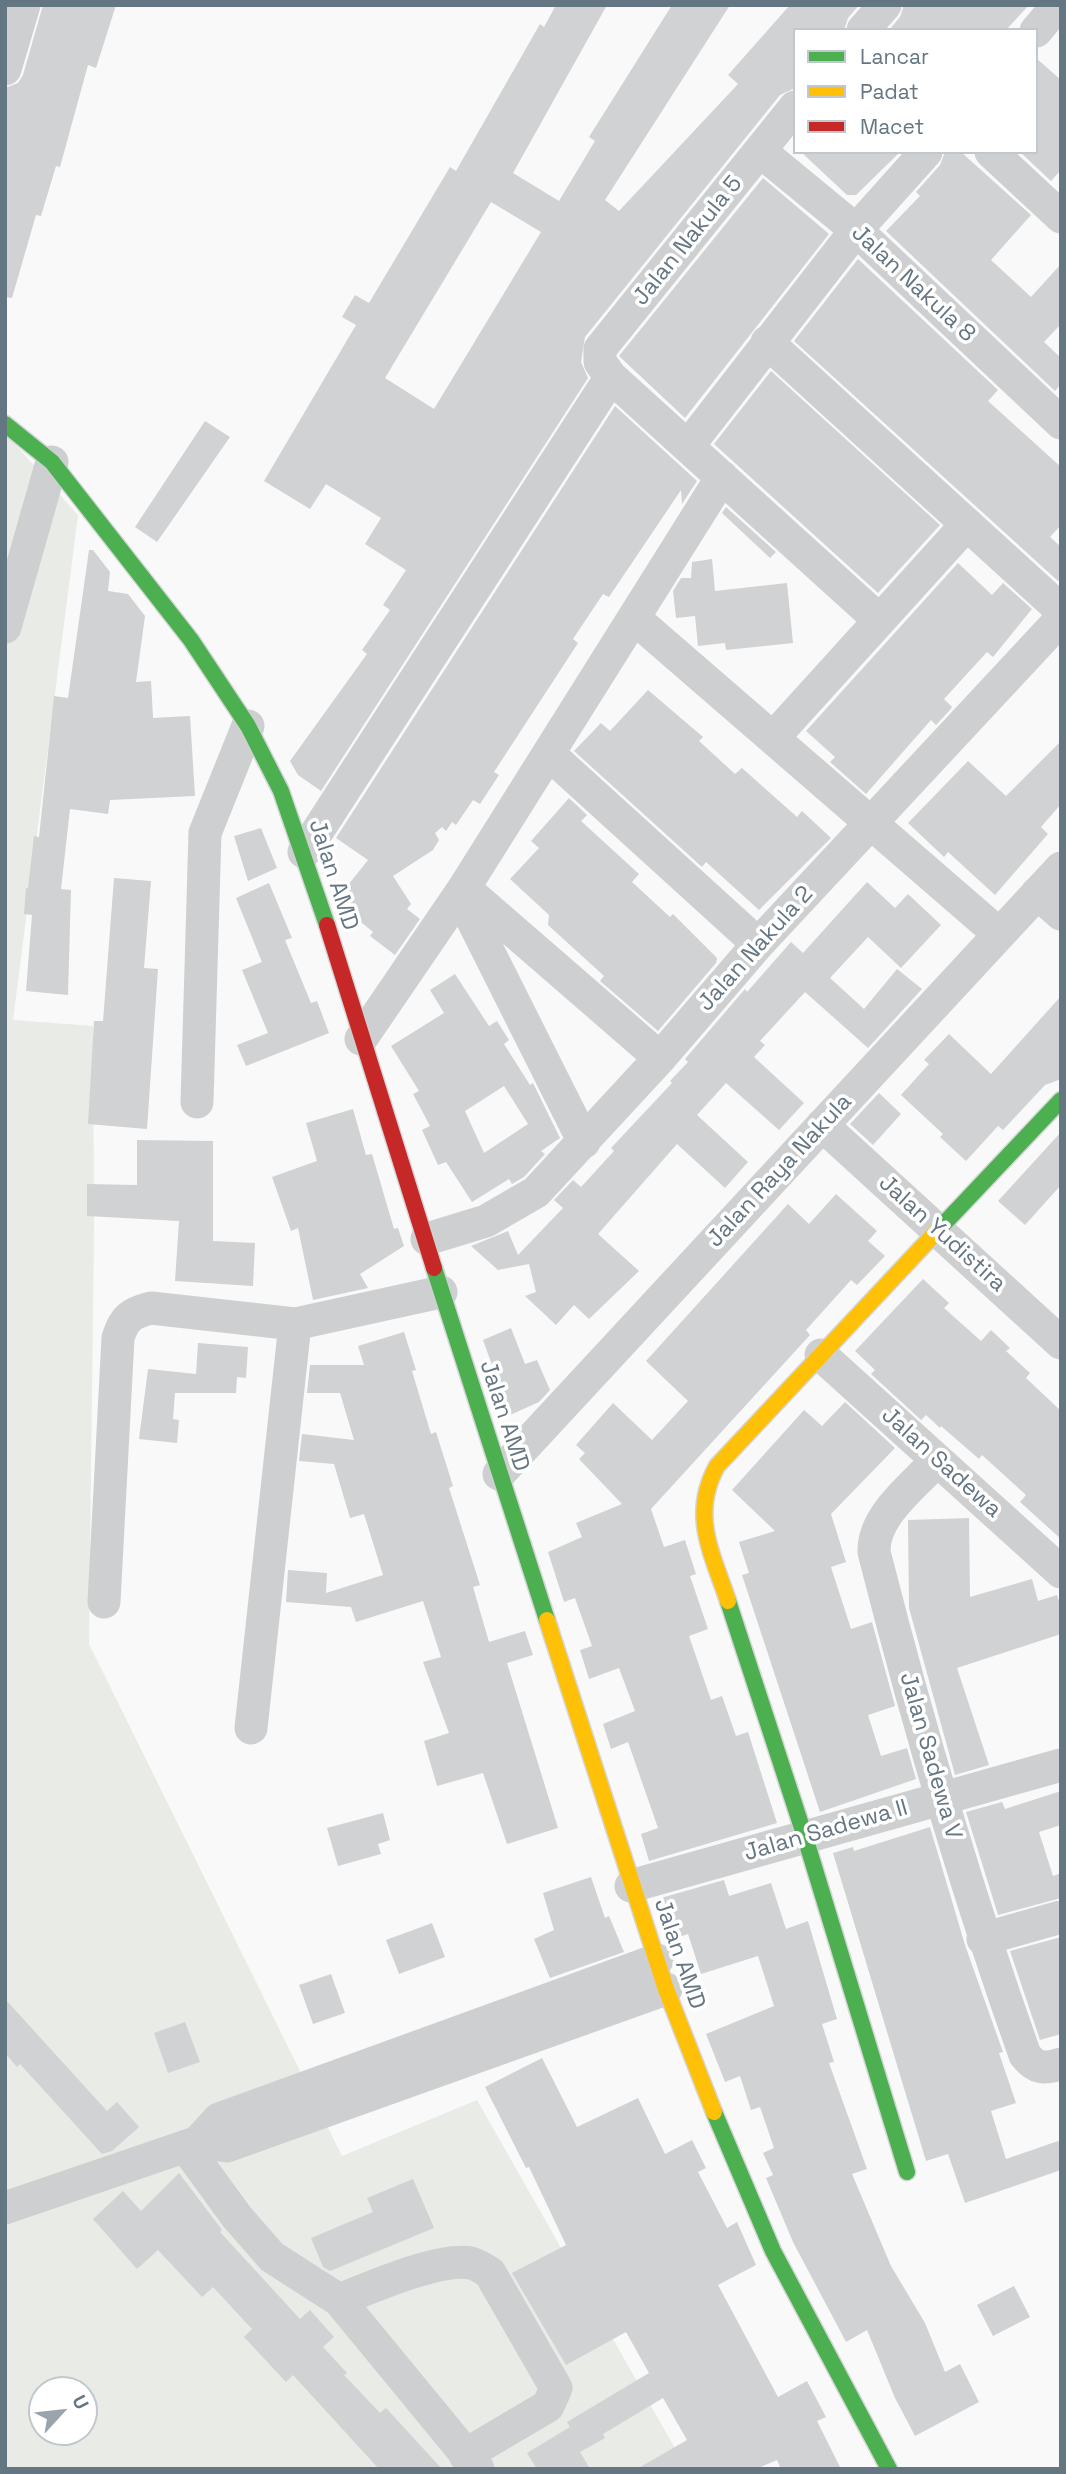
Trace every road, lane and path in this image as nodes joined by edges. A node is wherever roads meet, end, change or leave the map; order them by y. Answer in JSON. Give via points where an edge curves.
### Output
{"nodes":[{"id":1,"x":24,"y":5,"type":"edge"},
{"id":2,"x":885,"y":5,"type":"edge"},
{"id":3,"x":865,"y":28,"type":"edge"},
{"id":4,"x":5,"y":69,"type":"edge"},
{"id":5,"x":793,"y":110,"type":"edge"},
{"id":6,"x":760,"y":151,"type":"junction"},
{"id":7,"x":924,"y":154,"type":"edge"},
{"id":8,"x":993,"y":154,"type":"edge"},
{"id":9,"x":1061,"y":217,"type":"edge"},
{"id":10,"x":856,"y":230,"type":"junction"},
{"id":11,"x":768,"y":342,"type":"junction"},
{"id":12,"x":611,"y":377,"type":"junction"},
{"id":13,"x":1058,"y":414,"type":"edge"},
{"id":14,"x":5,"y":424,"type":"edge"},
{"id":15,"x":689,"y":445,"type":"junction"},
{"id":16,"x":52,"y":462,"type":"junction"},
{"id":17,"x":722,"y":477,"type":"junction"},
{"id":18,"x":967,"y":524,"type":"junction"},
{"id":19,"x":1061,"y":610,"type":"edge"},
{"id":20,"x":634,"y":618,"type":"junction"},
{"id":21,"x":878,"y":620,"type":"junction"},
{"id":22,"x":1061,"y":620,"type":"edge"},
{"id":23,"x":5,"y":627,"type":"edge"},
{"id":24,"x":248,"y":726,"type":"junction"},
{"id":25,"x":773,"y":738,"type":"junction"},
{"id":26,"x":549,"y":754,"type":"junction"},
{"id":27,"x":872,"y":821,"type":"junction"},
{"id":28,"x":304,"y":852,"type":"junction"},
{"id":29,"x":1061,"y":868,"type":"edge"},
{"id":30,"x":462,"y":891,"type":"junction"},
{"id":31,"x":1049,"y":904,"type":"edge"},
{"id":32,"x":999,"y":934,"type":"junction"},
{"id":33,"x":758,"y":944,"type":"junction"},
{"id":34,"x":361,"y":1039,"type":"junction"},
{"id":35,"x":660,"y":1058,"type":"junction"},
{"id":36,"x":1061,"y":1100,"type":"edge"},
{"id":37,"x":197,"y":1102,"type":"dead end"},
{"id":38,"x":822,"y":1125,"type":"junction"},
{"id":39,"x":584,"y":1142,"type":"junction"},
{"id":40,"x":938,"y":1231,"type":"junction"},
{"id":41,"x":427,"y":1240,"type":"junction"},
{"id":42,"x":441,"y":1292,"type":"junction"},
{"id":43,"x":295,"y":1324,"type":"junction"},
{"id":44,"x":1058,"y":1334,"type":"edge"},
{"id":45,"x":821,"y":1355,"type":"junction"},
{"id":46,"x":937,"y":1460,"type":"junction"},
{"id":47,"x":499,"y":1474,"type":"junction"},
{"id":48,"x":1061,"y":1572,"type":"edge"},
{"id":49,"x":104,"y":1602,"type":"dead end"},
{"id":50,"x":251,"y":1728,"type":"dead end"},
{"id":51,"x":1061,"y":1765,"type":"edge"},
{"id":52,"x":943,"y":1799,"type":"junction"},
{"id":53,"x":805,"y":1837,"type":"junction"},
{"id":54,"x":631,"y":1886,"type":"junction"},
{"id":55,"x":1061,"y":1917,"type":"edge"},
{"id":56,"x":983,"y":1938,"type":"junction"},
{"id":57,"x":662,"y":1975,"type":"junction"},
{"id":58,"x":1047,"y":2065,"type":"edge"},
{"id":59,"x":192,"y":2145,"type":"junction"},
{"id":60,"x":907,"y":2172,"type":"dead end"},
{"id":61,"x":5,"y":2208,"type":"edge"},
{"id":62,"x":339,"y":2300,"type":"junction"},
{"id":63,"x":471,"y":2462,"type":"edge"},
{"id":64,"x":889,"y":2469,"type":"edge"}],
"edges":[{"from":1,"to":4,"type":"street"},
{"from":2,"to":3,"type":"street"},
{"from":5,"to":6,"type":"street","name":"Jalan Nakula 5"},
{"from":6,"to":10,"type":"street","name":"Jalan Nakula 8"},
{"from":6,"to":12,"type":"street","name":"Jalan Nakula 5","via":[[600,349],[600,362]]},
{"from":7,"to":10,"type":"street"},
{"from":8,"to":9,"type":"street"},
{"from":10,"to":11,"type":"street"},
{"from":10,"to":13,"type":"street","name":"Jalan Nakula 8"},
{"from":11,"to":15,"type":"street"},
{"from":11,"to":18,"type":"street"},
{"from":12,"to":15,"type":"street"},
{"from":12,"to":28,"type":"street"},
{"from":14,"to":16,"type":"street","name":"Jalan AMD"},
{"from":15,"to":17,"type":"street"},
{"from":16,"to":23,"type":"street"},
{"from":16,"to":24,"type":"street","name":"Jalan AMD","via":[[191,640]]},
{"from":17,"to":20,"type":"street"},
{"from":17,"to":21,"type":"street"},
{"from":18,"to":19,"type":"street"},
{"from":18,"to":21,"type":"street"},
{"from":20,"to":25,"type":"street"},
{"from":20,"to":26,"type":"street"},
{"from":21,"to":25,"type":"street"},
{"from":22,"to":27,"type":"street","name":"Jalan Nakula 2"},
{"from":24,"to":28,"type":"street","name":"Jalan AMD","via":[[281,791]]},
{"from":24,"to":37,"type":"street","via":[[205,833]]},
{"from":25,"to":27,"type":"street"},
{"from":26,"to":30,"type":"street"},
{"from":26,"to":33,"type":"street"},
{"from":27,"to":32,"type":"street"},
{"from":27,"to":33,"type":"street","name":"Jalan Nakula 2"},
{"from":28,"to":34,"type":"street","name":"Jalan AMD"},
{"from":29,"to":31,"type":"street","name":"Jalan Raya Nakula"},
{"from":30,"to":34,"type":"street"},
{"from":30,"to":35,"type":"street"},
{"from":30,"to":39,"type":"street"},
{"from":31,"to":32,"type":"street","name":"Jalan Raya Nakula"},
{"from":32,"to":38,"type":"street","name":"Jalan Raya Nakula"},
{"from":33,"to":35,"type":"street","name":"Jalan Nakula 2"},
{"from":34,"to":41,"type":"street","name":"Jalan AMD"},
{"from":35,"to":39,"type":"street","name":"Jalan Nakula 2"},
{"from":36,"to":40,"type":"street"},
{"from":38,"to":40,"type":"street","name":"Jalan Yudistira"},
{"from":38,"to":47,"type":"street","name":"Jalan Raya Nakula"},
{"from":39,"to":41,"type":"street","name":"Jalan Nakula 2","via":[[536,1192],[486,1221]]},
{"from":40,"to":44,"type":"street","name":"Jalan Yudistira"},
{"from":40,"to":45,"type":"street"},
{"from":41,"to":42,"type":"street","name":"Jalan AMD"},
{"from":42,"to":43,"type":"street"},
{"from":42,"to":47,"type":"street","name":"Jalan AMD"},
{"from":43,"to":49,"type":"street","via":[[151,1308],[123,1321],[118,1338]]},
{"from":43,"to":50,"type":"street"},
{"from":45,"to":46,"type":"street","name":"Jalan Sadewa"},
{"from":45,"to":53,"type":"street","via":[[717,1466],[700,1507]]},
{"from":46,"to":48,"type":"street","name":"Jalan Sadewa"},
{"from":46,"to":52,"type":"street","name":"Jalan Sadewa V","via":[[880,1523],[874,1540],[900,1656]]},
{"from":47,"to":54,"type":"street","name":"Jalan AMD"},
{"from":51,"to":52,"type":"street","name":"Jalan Sadewa II"},
{"from":52,"to":53,"type":"street","name":"Jalan Sadewa II"},
{"from":52,"to":56,"type":"street","name":"Jalan Sadewa V"},
{"from":53,"to":54,"type":"street","name":"Jalan Sadewa II"},
{"from":53,"to":60,"type":"street"},
{"from":54,"to":57,"type":"street","name":"Jalan AMD"},
{"from":55,"to":56,"type":"street"},
{"from":56,"to":58,"type":"street","name":"Jalan Sadewa V","via":[[1025,2055]]},
{"from":57,"to":59,"type":"street","via":[[227,2146]]},
{"from":57,"to":64,"type":"street","name":"Jalan AMD","via":[[763,2229]]},
{"from":59,"to":61,"type":"street"},
{"from":59,"to":62,"type":"street","via":[[237,2217],[272,2257]]},
{"from":62,"to":63,"type":"street"},
{"from":62,"to":63,"type":"street","via":[[416,2272],[461,2262],[490,2273],[556,2388],[548,2406]]}]}
